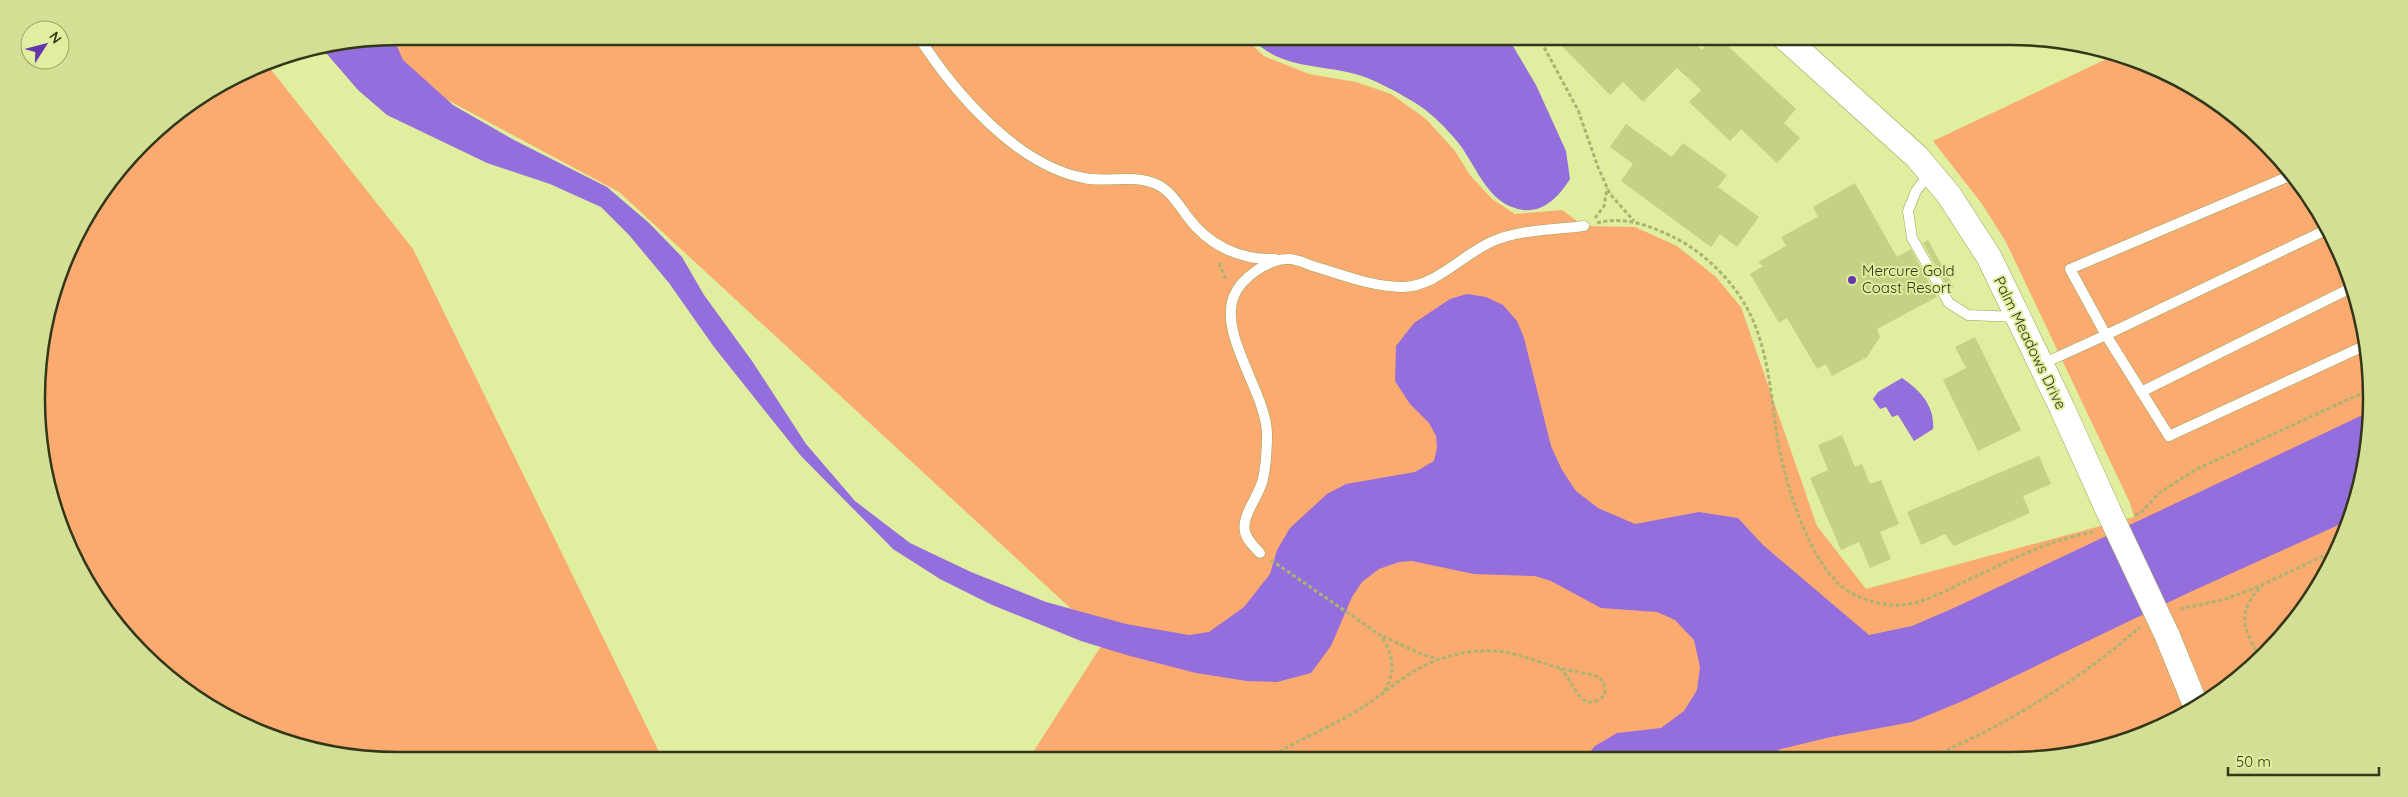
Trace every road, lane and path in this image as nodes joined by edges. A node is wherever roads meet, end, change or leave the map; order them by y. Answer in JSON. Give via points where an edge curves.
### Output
{"nodes":[{"id":1,"x":924,"y":45,"type":"edge"},
{"id":2,"x":1543,"y":45,"type":"edge"},
{"id":3,"x":1793,"y":45,"type":"edge"},
{"id":4,"x":1930,"y":173,"type":"junction"},
{"id":5,"x":2286,"y":178,"type":"edge"},
{"id":6,"x":1607,"y":187,"type":"junction"},
{"id":7,"x":1634,"y":221,"type":"junction"},
{"id":8,"x":1584,"y":226,"type":"junction"},
{"id":9,"x":2322,"y":232,"type":"edge"},
{"id":10,"x":1204,"y":236,"type":"junction"},
{"id":11,"x":1288,"y":258,"type":"junction"},
{"id":12,"x":2346,"y":290,"type":"edge"},
{"id":13,"x":1230,"y":311,"type":"junction"},
{"id":14,"x":2018,"y":317,"type":"junction"},
{"id":15,"x":2106,"y":335,"type":"junction"},
{"id":16,"x":2359,"y":347,"type":"edge"},
{"id":17,"x":2041,"y":364,"type":"junction"},
{"id":18,"x":2141,"y":392,"type":"junction"},
{"id":19,"x":2363,"y":393,"type":"edge"},
{"id":20,"x":2132,"y":516,"type":"dead end"},
{"id":21,"x":2104,"y":521,"type":"junction"},
{"id":22,"x":1260,"y":553,"type":"joint"},
{"id":23,"x":2327,"y":554,"type":"edge"},
{"id":24,"x":2264,"y":584,"type":"junction"},
{"id":25,"x":2170,"y":623,"type":"junction"},
{"id":26,"x":2143,"y":624,"type":"dead end"},
{"id":27,"x":1380,"y":635,"type":"junction"},
{"id":28,"x":2257,"y":650,"type":"edge"},
{"id":29,"x":1440,"y":659,"type":"junction"},
{"id":30,"x":1560,"y":669,"type":"junction"},
{"id":31,"x":1382,"y":694,"type":"junction"},
{"id":32,"x":2194,"y":700,"type":"edge"},
{"id":33,"x":1278,"y":752,"type":"edge"},
{"id":34,"x":1941,"y":752,"type":"edge"}],
"edges":[{"from":1,"to":10,"type":"lane","via":[[963,95],[1005,137],[1032,158],[1062,172],[1085,178],[1156,183],[1170,194]]},
{"from":2,"to":6,"type":"path","via":[[1578,110]]},
{"from":3,"to":4,"type":"street","name":"Palm Meadows Drive","via":[[1917,157]]},
{"from":4,"to":14,"type":"street","name":"Palm Meadows Drive","via":[[1949,195],[1989,257]]},
{"from":4,"to":14,"type":"lane","via":[[1916,191],[1908,211],[1912,238],[1949,303],[1968,315]]},
{"from":5,"to":15,"type":"lane","via":[[2070,269]]},
{"from":6,"to":7,"type":"path"},
{"from":6,"to":8,"type":"path","via":[[1604,206],[1598,216]]},
{"from":7,"to":8,"type":"path","via":[[1607,220]]},
{"from":7,"to":21,"type":"path","via":[[1680,240],[1709,262],[1736,289],[1749,311],[1762,344],[1778,444],[1789,486],[1807,534],[1824,567],[1842,587],[1864,598],[1890,605],[1913,603]]},
{"from":8,"to":11,"type":"lane","via":[[1523,233],[1492,242],[1433,278],[1407,287],[1381,287]]},
{"from":9,"to":15,"type":"lane"},
{"from":10,"to":11,"type":"lane","via":[[1233,253],[1260,259]]},
{"from":10,"to":13,"type":"path","via":[[1225,278]]},
{"from":11,"to":13,"type":"lane","via":[[1264,266],[1245,280],[1234,296]]},
{"from":12,"to":18,"type":"lane"},
{"from":13,"to":22,"type":"lane","via":[[1236,342],[1260,400],[1267,432],[1263,479],[1247,515],[1244,531]]},
{"from":14,"to":17,"type":"street","name":"Palm Meadows Drive"},
{"from":15,"to":17,"type":"lane"},
{"from":15,"to":18,"type":"lane"},
{"from":16,"to":18,"type":"lane","via":[[2168,436]]},
{"from":17,"to":21,"type":"street","name":"Palm Meadows Drive"},
{"from":19,"to":20,"type":"path","via":[[2195,470],[2159,493],[2141,512]]},
{"from":21,"to":25,"type":"street","name":"Palm Meadows Drive","bridge":true},
{"from":22,"to":27,"type":"path"},
{"from":23,"to":24,"type":"path"},
{"from":24,"to":25,"type":"path"},
{"from":24,"to":28,"type":"path","via":[[2247,606],[2244,619],[2247,633]]},
{"from":25,"to":32,"type":"street","name":"Palm Meadows Drive"},
{"from":26,"to":34,"type":"path","via":[[2053,694]]},
{"from":27,"to":29,"type":"path"},
{"from":27,"to":31,"type":"path","via":[[1388,646],[1392,665],[1390,682]]},
{"from":29,"to":30,"type":"path","via":[[1474,651],[1508,653]]},
{"from":29,"to":31,"type":"path","via":[[1410,674]]},
{"from":30,"to":30,"type":"path","via":[[1568,676],[1578,697],[1586,702],[1597,702],[1604,696],[1606,688],[1601,679],[1592,674]]},
{"from":31,"to":33,"type":"path","via":[[1356,712]]}]}
